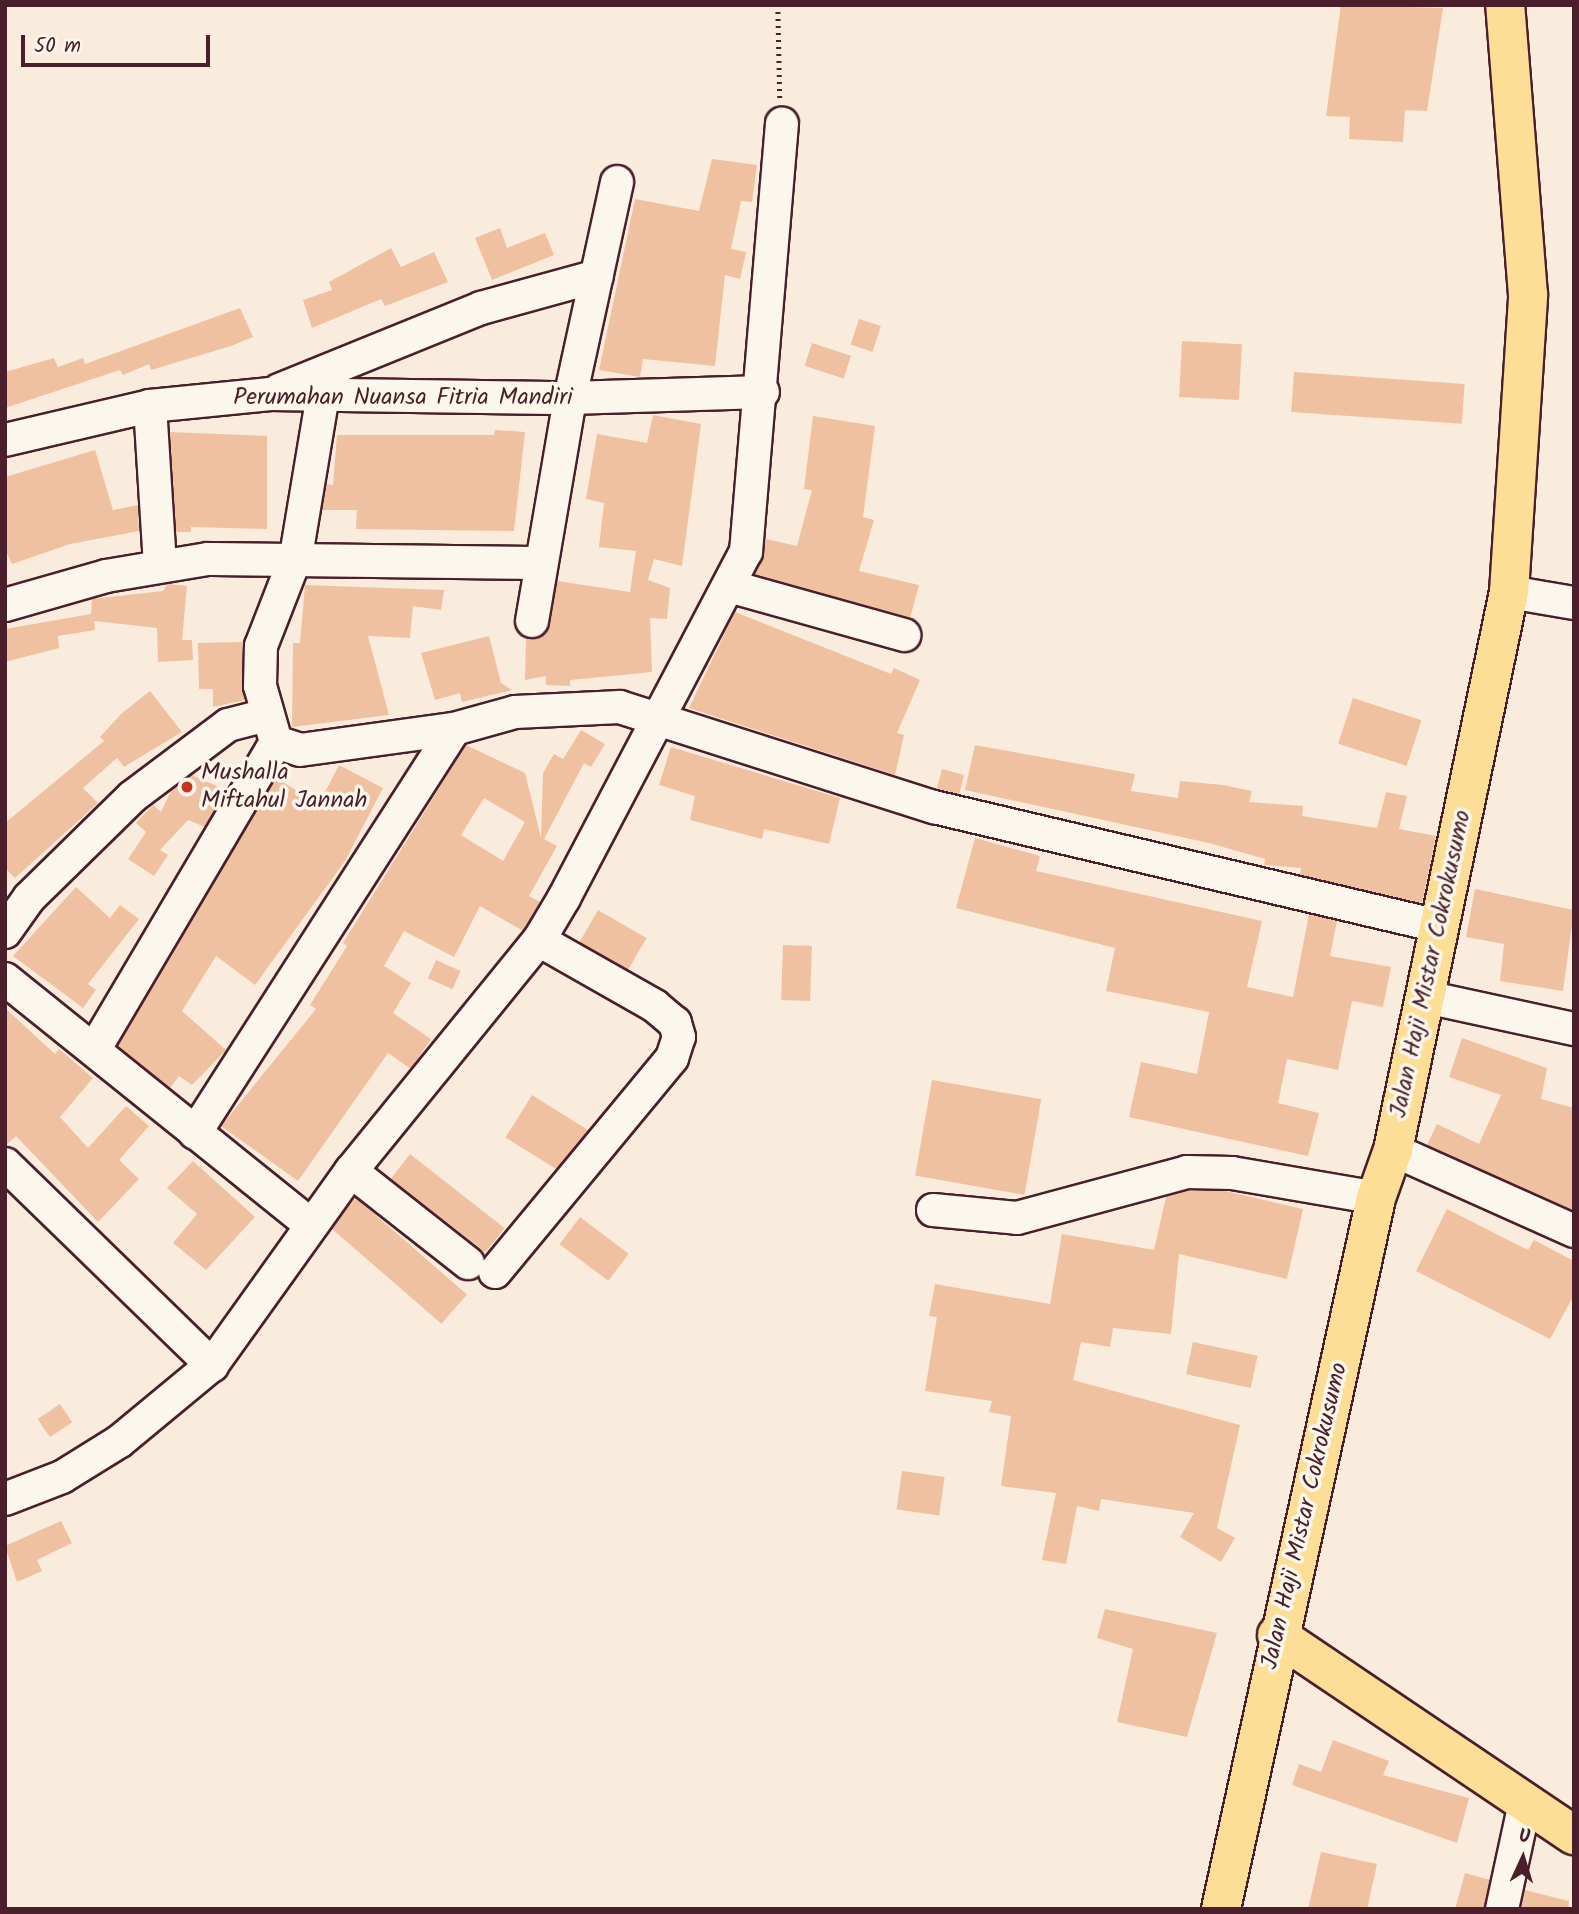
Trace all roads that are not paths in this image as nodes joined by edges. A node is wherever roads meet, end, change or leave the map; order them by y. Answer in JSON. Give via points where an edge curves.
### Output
{"nodes":[{"id":1,"x":1505,"y":5,"type":"edge"},
{"id":2,"x":782,"y":124,"type":"road end"},
{"id":3,"x":617,"y":182,"type":"dead end"},
{"id":4,"x":597,"y":276,"type":"junction"},
{"id":5,"x":763,"y":392,"type":"junction"},
{"id":6,"x":270,"y":394,"type":"junction"},
{"id":7,"x":324,"y":394,"type":"junction"},
{"id":8,"x":570,"y":398,"type":"junction"},
{"id":9,"x":150,"y":406,"type":"junction"},
{"id":10,"x":5,"y":440,"type":"edge"},
{"id":11,"x":296,"y":556,"type":"junction"},
{"id":12,"x":539,"y":563,"type":"junction"},
{"id":13,"x":160,"y":565,"type":"junction"},
{"id":14,"x":732,"y":587,"type":"junction"},
{"id":15,"x":1509,"y":592,"type":"junction"},
{"id":16,"x":1574,"y":603,"type":"edge"},
{"id":17,"x":5,"y":605,"type":"edge"},
{"id":18,"x":532,"y":621,"type":"dead end"},
{"id":19,"x":904,"y":635,"type":"dead end"},
{"id":20,"x":655,"y":718,"type":"junction"},
{"id":21,"x":271,"y":728,"type":"junction"},
{"id":22,"x":454,"y":729,"type":"junction"},
{"id":23,"x":1438,"y":926,"type":"junction"},
{"id":24,"x":5,"y":932,"type":"edge"},
{"id":25,"x":540,"y":940,"type":"junction"},
{"id":26,"x":5,"y":979,"type":"edge"},
{"id":27,"x":1426,"y":997,"type":"junction"},
{"id":28,"x":1574,"y":1029,"type":"edge"},
{"id":29,"x":94,"y":1049,"type":"junction"},
{"id":30,"x":195,"y":1133,"type":"junction"},
{"id":31,"x":1393,"y":1150,"type":"junction"},
{"id":32,"x":5,"y":1164,"type":"edge"},
{"id":33,"x":351,"y":1171,"type":"junction"},
{"id":34,"x":1376,"y":1198,"type":"junction"},
{"id":35,"x":933,"y":1210,"type":"dead end"},
{"id":36,"x":310,"y":1225,"type":"junction"},
{"id":37,"x":1574,"y":1231,"type":"edge"},
{"id":38,"x":212,"y":1365,"type":"junction"},
{"id":39,"x":5,"y":1499,"type":"edge"},
{"id":40,"x":1278,"y":1635,"type":"junction"},
{"id":41,"x":1525,"y":1803,"type":"junction"},
{"id":42,"x":1574,"y":1835,"type":"edge"},
{"id":43,"x":1221,"y":1909,"type":"edge"},
{"id":44,"x":1502,"y":1909,"type":"edge"}],
"edges":[{"from":1,"to":15,"type":"main road","name":"Jalan Haji Mistar Cokrokusumo","via":[[1528,295]]},
{"from":2,"to":5,"type":"street"},
{"from":3,"to":4,"type":"street"},
{"from":4,"to":6,"type":"street","via":[[481,308]]},
{"from":4,"to":8,"type":"street"},
{"from":5,"to":8,"type":"street","name":"Perumahan Nuansa Fitria Mandiri"},
{"from":5,"to":14,"type":"street","via":[[750,534]]},
{"from":6,"to":7,"type":"street","name":"Perumahan Nuansa Fitria Mandiri"},
{"from":6,"to":9,"type":"street","name":"Perumahan Nuansa Fitria Mandiri"},
{"from":7,"to":8,"type":"street","name":"Perumahan Nuansa Fitria Mandiri"},
{"from":7,"to":11,"type":"street"},
{"from":8,"to":12,"type":"street"},
{"from":9,"to":10,"type":"street","name":"Perumahan Nuansa Fitria Mandiri"},
{"from":9,"to":13,"type":"street"},
{"from":11,"to":12,"type":"street"},
{"from":11,"to":13,"type":"street"},
{"from":11,"to":21,"type":"street","via":[[261,646]]},
{"from":12,"to":18,"type":"street"},
{"from":13,"to":17,"type":"street"},
{"from":14,"to":19,"type":"street"},
{"from":14,"to":20,"type":"street"},
{"from":15,"to":16,"type":"street"},
{"from":15,"to":23,"type":"main road","name":"Jalan Haji Mistar Cokrokusumo"},
{"from":20,"to":22,"type":"street","via":[[620,707],[553,707]]},
{"from":20,"to":23,"type":"street","via":[[934,807]]},
{"from":20,"to":25,"type":"street"},
{"from":21,"to":22,"type":"street","via":[[300,750]]},
{"from":21,"to":24,"type":"street","via":[[228,725],[132,797],[29,898]]},
{"from":21,"to":29,"type":"street"},
{"from":22,"to":30,"type":"street"},
{"from":23,"to":27,"type":"main road","name":"Jalan Haji Mistar Cokrokusumo"},
{"from":25,"to":33,"type":"street"},
{"from":25,"to":33,"type":"street","via":[[655,1006],[675,1023],[679,1037],[672,1058],[481,1268]]},
{"from":26,"to":29,"type":"street"},
{"from":27,"to":28,"type":"street"},
{"from":27,"to":31,"type":"main road","name":"Jalan Haji Mistar Cokrokusumo"},
{"from":29,"to":30,"type":"street"},
{"from":30,"to":36,"type":"street"},
{"from":31,"to":34,"type":"main road","name":"Jalan Haji Mistar Cokrokusumo"},
{"from":31,"to":37,"type":"street"},
{"from":32,"to":38,"type":"street"},
{"from":33,"to":36,"type":"street"},
{"from":34,"to":35,"type":"street","via":[[1232,1173],[1187,1172],[1017,1218]]},
{"from":34,"to":40,"type":"main road","name":"Jalan Haji Mistar Cokrokusumo"},
{"from":36,"to":38,"type":"street"},
{"from":38,"to":39,"type":"street","via":[[120,1441],[62,1477]]},
{"from":40,"to":41,"type":"main road"},
{"from":40,"to":43,"type":"main road","name":"Jalan Haji Mistar Cokrokusumo"},
{"from":41,"to":42,"type":"main road"},
{"from":41,"to":44,"type":"street"}]}
